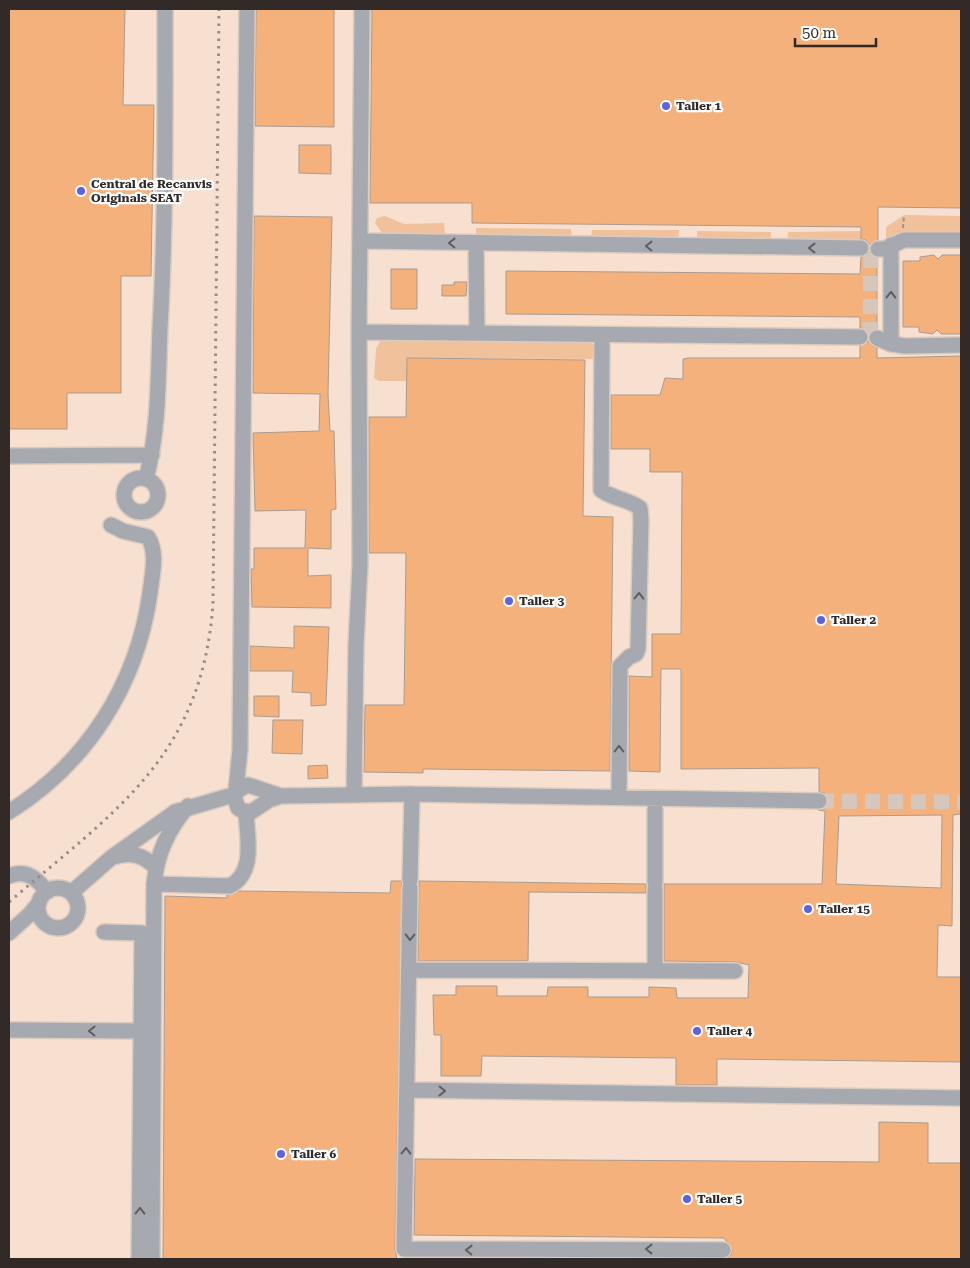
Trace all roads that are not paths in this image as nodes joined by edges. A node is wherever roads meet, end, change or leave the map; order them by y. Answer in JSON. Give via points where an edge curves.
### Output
{"nodes":[{"id":1,"x":165,"y":9,"type":"edge"},
{"id":2,"x":247,"y":9,"type":"edge"},
{"id":3,"x":362,"y":9,"type":"edge"},
{"id":4,"x":961,"y":240,"type":"edge"},
{"id":5,"x":360,"y":241,"type":"junction"},
{"id":6,"x":476,"y":243,"type":"junction"},
{"id":7,"x":861,"y":248,"type":"dead end"},
{"id":8,"x":359,"y":332,"type":"junction"},
{"id":9,"x":477,"y":334,"type":"junction"},
{"id":10,"x":602,"y":335,"type":"junction"},
{"id":11,"x":860,"y":337,"type":"dead end"},
{"id":12,"x":877,"y":338,"type":"dead end"},
{"id":13,"x":891,"y":344,"type":"junction"},
{"id":14,"x":961,"y":345,"type":"edge"},
{"id":15,"x":152,"y":455,"type":"junction"},
{"id":16,"x":9,"y":456,"type":"edge"},
{"id":17,"x":146,"y":479,"type":"dead end"},
{"id":18,"x":111,"y":525,"type":"dead end"},
{"id":19,"x":412,"y":794,"type":"junction"},
{"id":20,"x":354,"y":795,"type":"junction"},
{"id":21,"x":244,"y":796,"type":"junction"},
{"id":22,"x":281,"y":796,"type":"junction"},
{"id":23,"x":619,"y":798,"type":"junction"},
{"id":24,"x":655,"y":799,"type":"junction"},
{"id":25,"x":818,"y":801,"type":"tunnel mouth"},
{"id":26,"x":188,"y":806,"type":"junction"},
{"id":27,"x":9,"y":812,"type":"edge"},
{"id":28,"x":112,"y":857,"type":"junction"},
{"id":29,"x":156,"y":868,"type":"junction"},
{"id":30,"x":9,"y":876,"type":"edge"},
{"id":31,"x":154,"y":884,"type":"junction"},
{"id":32,"x":71,"y":893,"type":"junction"},
{"id":33,"x":43,"y":897,"type":"junction"},
{"id":34,"x":47,"y":925,"type":"junction"},
{"id":35,"x":14,"y":928,"type":"edge"},
{"id":36,"x":104,"y":932,"type":"dead end"},
{"id":37,"x":409,"y":970,"type":"junction"},
{"id":38,"x":655,"y":971,"type":"junction"},
{"id":39,"x":735,"y":972,"type":"dead end"},
{"id":40,"x":9,"y":1030,"type":"edge"},
{"id":41,"x":141,"y":1031,"type":"junction"},
{"id":42,"x":407,"y":1090,"type":"junction"},
{"id":43,"x":961,"y":1098,"type":"edge"},
{"id":44,"x":723,"y":1250,"type":"dead end"},
{"id":45,"x":405,"y":1254,"type":"edge"},
{"id":46,"x":580,"y":1254,"type":"edge"},
{"id":47,"x":698,"y":1254,"type":"edge"},
{"id":48,"x":501,"y":1255,"type":"edge"},
{"id":49,"x":139,"y":1259,"type":"edge"},
{"id":50,"x":152,"y":1259,"type":"edge"}],
"edges":[{"from":1,"to":15,"type":"lane","via":[[165,240]]},
{"from":2,"to":21,"type":"lane","via":[[240,766]]},
{"from":3,"to":5,"type":"lane"},
{"from":13,"to":4,"type":"lane","one_way":true,"via":[[884,247],[904,240]]},
{"from":6,"to":5,"type":"lane","one_way":true},
{"from":5,"to":8,"type":"lane"},
{"from":7,"to":6,"type":"lane","one_way":true},
{"from":6,"to":9,"type":"lane"},
{"from":8,"to":9,"type":"lane"},
{"from":8,"to":20,"type":"lane","via":[[360,565]]},
{"from":9,"to":10,"type":"lane"},
{"from":10,"to":11,"type":"lane"},
{"from":23,"to":10,"type":"lane","one_way":true,"via":[[620,666],[638,649],[640,508],[633,502],[608,496],[601,490]]},
{"from":12,"to":13,"type":"lane"},
{"from":13,"to":14,"type":"lane"},
{"from":15,"to":16,"type":"lane"},
{"from":15,"to":17,"type":"lane"},
{"from":18,"to":27,"type":"lane","via":[[148,537],[152,544],[154,563],[148,607],[134,658],[115,701],[92,738],[30,799]]},
{"from":19,"to":20,"type":"lane"},
{"from":19,"to":23,"type":"lane"},
{"from":19,"to":37,"type":"lane","one_way":true},
{"from":20,"to":22,"type":"lane"},
{"from":21,"to":22,"type":"lane"},
{"from":21,"to":22,"type":"lane","via":[[257,809]]},
{"from":21,"to":26,"type":"lane"},
{"from":21,"to":31,"type":"lane","via":[[248,864],[240,881],[230,886]]},
{"from":23,"to":24,"type":"lane"},
{"from":24,"to":25,"type":"lane"},
{"from":24,"to":38,"type":"lane"},
{"from":26,"to":28,"type":"lane","via":[[164,818]]},
{"from":26,"to":29,"type":"lane","via":[[169,831]]},
{"from":28,"to":29,"type":"lane","via":[[137,854]]},
{"from":28,"to":32,"type":"lane"},
{"from":29,"to":31,"type":"lane"},
{"from":30,"to":33,"type":"lane","via":[[16,872],[26,873],[36,879]]},
{"from":31,"to":50,"type":"lane"},
{"from":32,"to":33,"type":"lane","via":[[59,888]]},
{"from":32,"to":34,"type":"lane","via":[[77,911],[72,922],[60,928]]},
{"from":33,"to":34,"type":"lane","via":[[38,911]]},
{"from":33,"to":35,"type":"lane"},
{"from":34,"to":35,"type":"lane","via":[[33,922]]},
{"from":36,"to":41,"type":"lane","via":[[142,933]]},
{"from":37,"to":38,"type":"lane","via":[[597,964]]},
{"from":37,"to":42,"type":"lane"},
{"from":38,"to":39,"type":"lane"},
{"from":41,"to":40,"type":"lane","one_way":true},
{"from":49,"to":41,"type":"lane","one_way":true},
{"from":42,"to":43,"type":"lane","one_way":true},
{"from":45,"to":42,"type":"lane","one_way":true},
{"from":44,"to":47,"type":"lane"},
{"from":48,"to":45,"type":"lane","one_way":true},
{"from":47,"to":46,"type":"lane","one_way":true},
{"from":46,"to":48,"type":"lane"}]}
